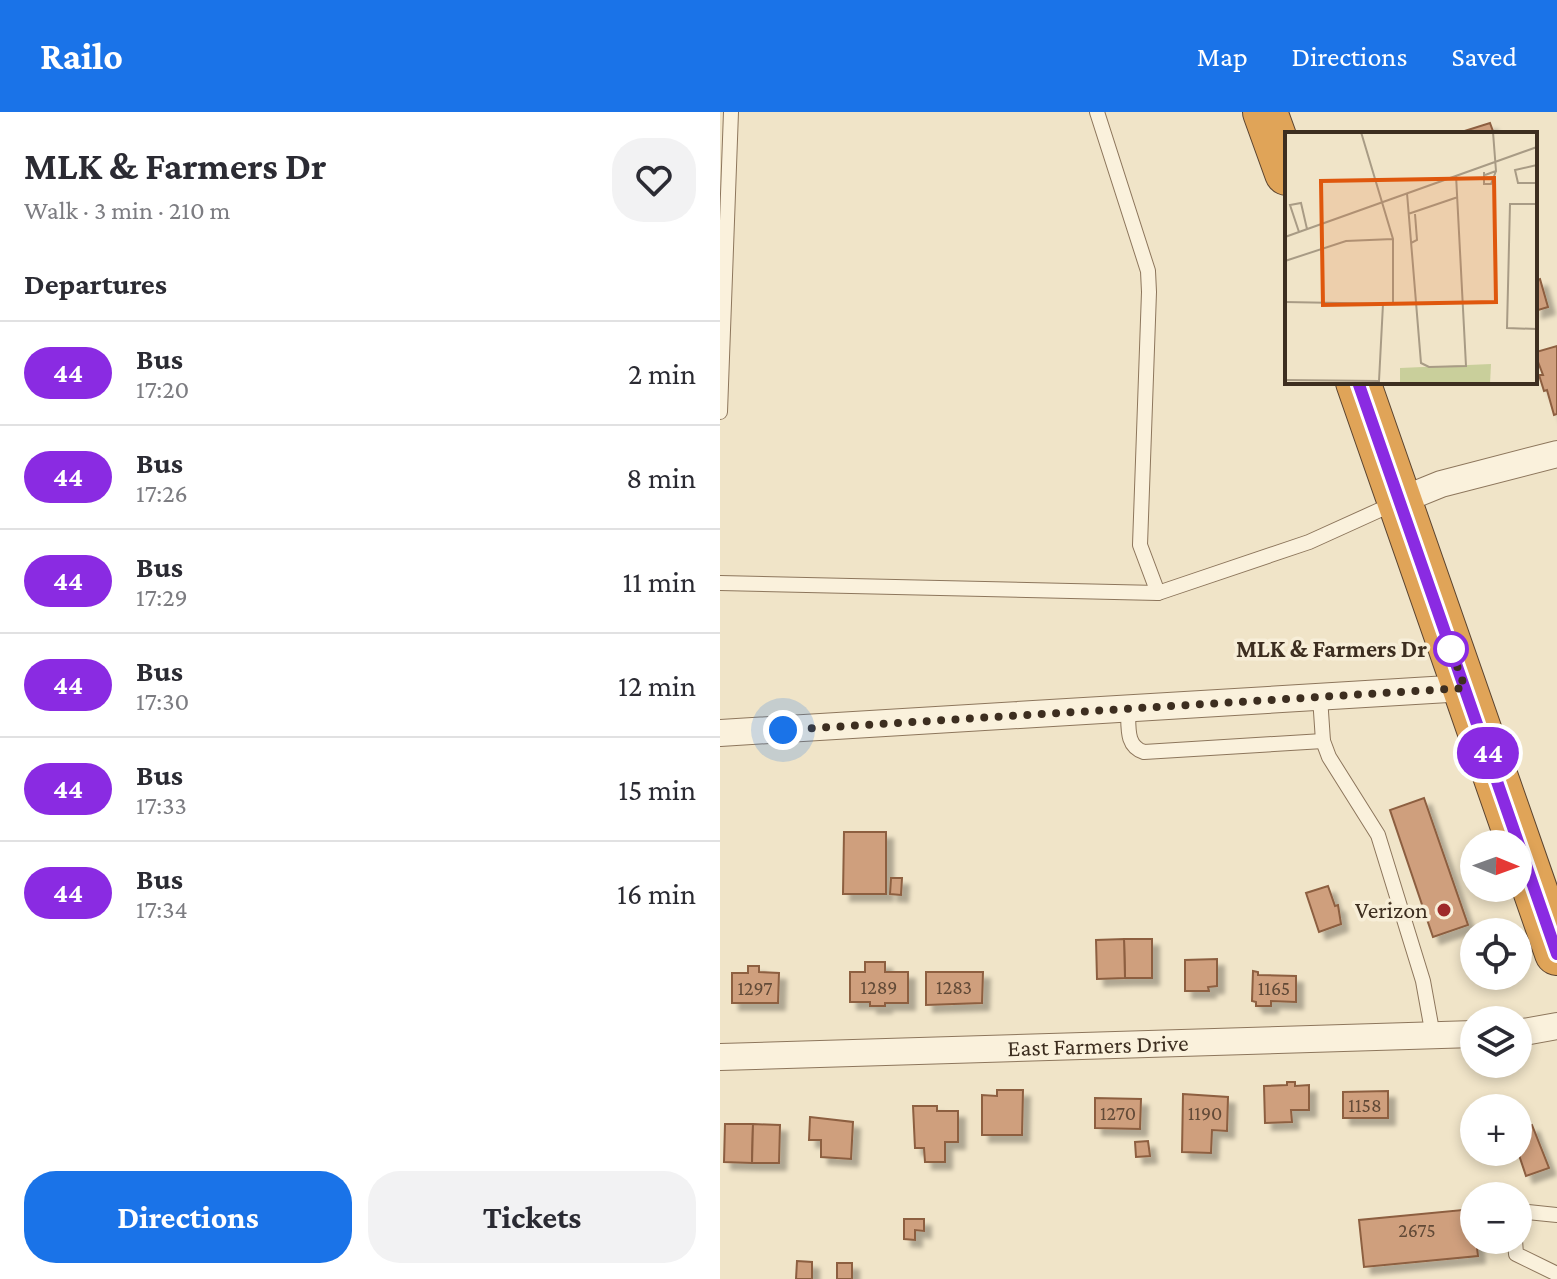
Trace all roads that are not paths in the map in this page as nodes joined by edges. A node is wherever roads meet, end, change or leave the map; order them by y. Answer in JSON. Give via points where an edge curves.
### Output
{"nodes":[{"id":1,"x":731,"y":112,"type":"edge"},
{"id":2,"x":1097,"y":112,"type":"edge"},
{"id":3,"x":1265,"y":112,"type":"edge"},
{"id":4,"x":1285,"y":167,"type":"edge"},
{"id":5,"x":1359,"y":384,"type":"edge"},
{"id":6,"x":720,"y":412,"type":"edge"},
{"id":7,"x":1557,"y":454,"type":"edge"},
{"id":8,"x":1399,"y":501,"type":"junction"},
{"id":9,"x":720,"y":583,"type":"edge"},
{"id":10,"x":1158,"y":593,"type":"junction"},
{"id":11,"x":1465,"y":688,"type":"junction"},
{"id":12,"x":1320,"y":697,"type":"junction"},
{"id":13,"x":1128,"y":709,"type":"junction"},
{"id":14,"x":720,"y":733,"type":"edge"},
{"id":15,"x":1323,"y":741,"type":"junction"},
{"id":16,"x":1557,"y":953,"type":"edge"},
{"id":17,"x":1557,"y":1026,"type":"edge"},
{"id":18,"x":1532,"y":1030,"type":"edge"},
{"id":19,"x":1460,"y":1035,"type":"edge"},
{"id":20,"x":1433,"y":1036,"type":"junction"},
{"id":21,"x":720,"y":1057,"type":"edge"},
{"id":22,"x":1532,"y":1212,"type":"edge"},
{"id":23,"x":1557,"y":1215,"type":"edge"},
{"id":24,"x":1516,"y":1254,"type":"edge"},
{"id":25,"x":1557,"y":1274,"type":"edge"}],
"edges":[{"from":1,"to":6,"type":"lane"},
{"from":2,"to":10,"type":"lane","via":[[1148,271],[1140,545]]},
{"from":3,"to":4,"type":"highway"},
{"from":5,"to":8,"type":"highway"},
{"from":7,"to":8,"type":"street","via":[[1441,484]]},
{"from":8,"to":10,"type":"lane","via":[[1309,542]]},
{"from":8,"to":11,"type":"highway"},
{"from":9,"to":10,"type":"lane"},
{"from":11,"to":12,"type":"street"},
{"from":11,"to":16,"type":"highway"},
{"from":12,"to":13,"type":"street"},
{"from":12,"to":15,"type":"lane"},
{"from":13,"to":14,"type":"street"},
{"from":13,"to":15,"type":"lane","via":[[1130,742],[1144,752]]},
{"from":15,"to":20,"type":"lane","via":[[1378,835],[1423,981]]},
{"from":17,"to":18,"type":"street"},
{"from":19,"to":20,"type":"street","name":"East Farmers Drive"},
{"from":20,"to":21,"type":"street","name":"East Farmers Drive"},
{"from":22,"to":23,"type":"lane"},
{"from":24,"to":25,"type":"lane"}]}
